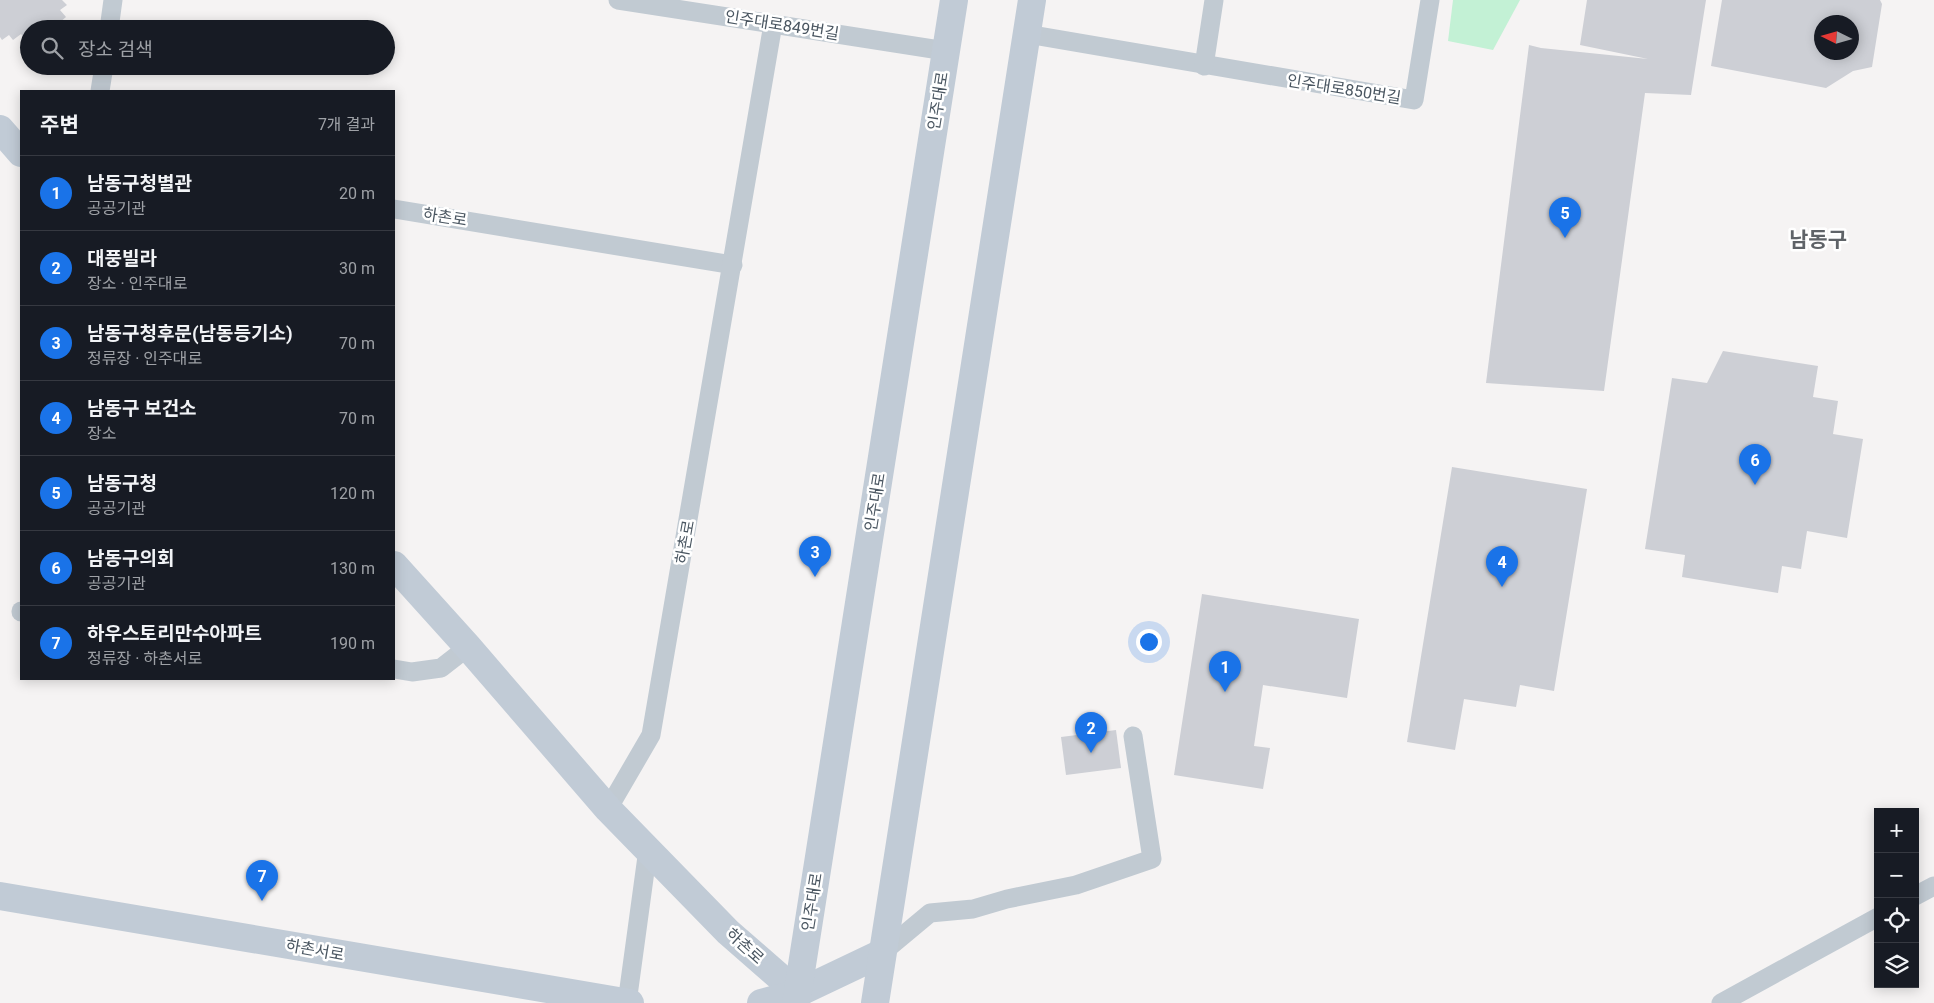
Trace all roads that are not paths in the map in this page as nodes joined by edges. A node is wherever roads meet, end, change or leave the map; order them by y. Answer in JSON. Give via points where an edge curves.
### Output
{"nodes":[{"id":1,"x":114,"y":0,"type":"edge"},
{"id":2,"x":618,"y":0,"type":"edge"},
{"id":3,"x":954,"y":0,"type":"edge"},
{"id":4,"x":1032,"y":0,"type":"edge"},
{"id":5,"x":1214,"y":0,"type":"edge"},
{"id":6,"x":1430,"y":0,"type":"edge"},
{"id":7,"x":111,"y":20,"type":"edge"},
{"id":8,"x":773,"y":24,"type":"junction"},
{"id":9,"x":1026,"y":34,"type":"junction"},
{"id":10,"x":946,"y":51,"type":"junction"},
{"id":11,"x":1204,"y":66,"type":"junction"},
{"id":12,"x":103,"y":75,"type":"edge"},
{"id":13,"x":100,"y":90,"type":"edge"},
{"id":14,"x":0,"y":129,"type":"edge"},
{"id":15,"x":20,"y":152,"type":"edge"},
{"id":16,"x":395,"y":209,"type":"edge"},
{"id":17,"x":733,"y":265,"type":"junction"},
{"id":18,"x":395,"y":566,"type":"edge"},
{"id":19,"x":468,"y":647,"type":"junction"},
{"id":20,"x":395,"y":669,"type":"edge"},
{"id":21,"x":1133,"y":736,"type":"dead end"},
{"id":22,"x":608,"y":809,"type":"junction"},
{"id":23,"x":648,"y":849,"type":"junction"},
{"id":24,"x":1934,"y":886,"type":"edge"},
{"id":25,"x":1919,"y":894,"type":"edge"},
{"id":26,"x":0,"y":896,"type":"edge"},
{"id":27,"x":1874,"y":919,"type":"edge"},
{"id":28,"x":882,"y":953,"type":"junction"},
{"id":29,"x":797,"y":998,"type":"edge"},
{"id":30,"x":628,"y":1003,"type":"edge"},
{"id":31,"x":762,"y":1003,"type":"edge"},
{"id":32,"x":875,"y":1003,"type":"edge"},
{"id":33,"x":1721,"y":1003,"type":"edge"}],
"edges":[{"from":1,"to":7,"type":"lane"},
{"from":2,"to":8,"type":"lane","name":"인주대로849번길"},
{"from":3,"to":10,"type":"main road","name":"인주대로"},
{"from":4,"to":9,"type":"main road"},
{"from":5,"to":11,"type":"lane"},
{"from":6,"to":11,"type":"lane","name":"인주대로850번길","via":[[1414,100]]},
{"from":8,"to":10,"type":"lane","name":"인주대로849번길"},
{"from":8,"to":17,"type":"lane","name":"하촌로"},
{"from":9,"to":11,"type":"lane","name":"인주대로850번길"},
{"from":9,"to":28,"type":"main road"},
{"from":10,"to":29,"type":"main road","name":"인주대로"},
{"from":12,"to":13,"type":"lane"},
{"from":14,"to":15,"type":"main road"},
{"from":16,"to":17,"type":"lane","name":"하촌로"},
{"from":17,"to":22,"type":"lane","name":"하촌로","via":[[651,736]]},
{"from":18,"to":19,"type":"main road","name":"하촌로"},
{"from":19,"to":20,"type":"lane","via":[[441,668],[412,672]]},
{"from":19,"to":22,"type":"main road","name":"하촌로"},
{"from":21,"to":28,"type":"lane","via":[[1152,859],[1076,884],[973,908],[930,913]]},
{"from":22,"to":23,"type":"main road","name":"하촌로"},
{"from":23,"to":29,"type":"main road","name":"하촌로"},
{"from":23,"to":30,"type":"lane"},
{"from":24,"to":25,"type":"lane"},
{"from":26,"to":30,"type":"main road","name":"하촌서로"},
{"from":27,"to":33,"type":"lane"},
{"from":28,"to":29,"type":"main road"},
{"from":28,"to":32,"type":"main road"},
{"from":29,"to":31,"type":"main road"}]}
